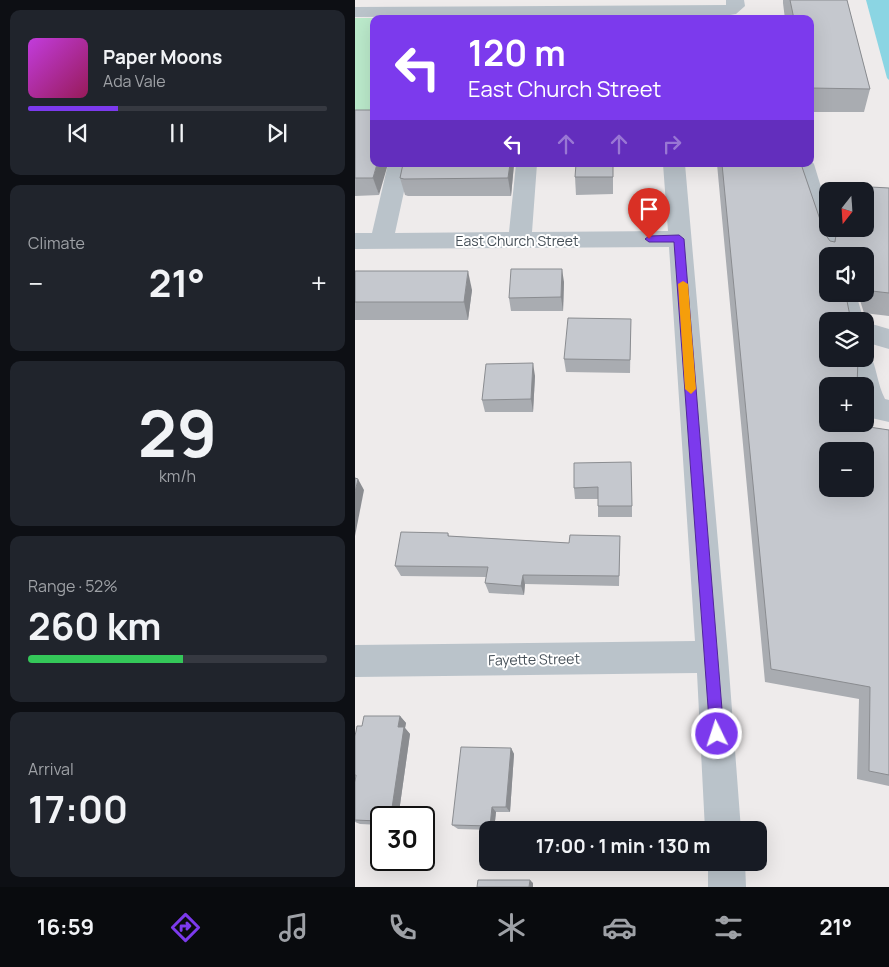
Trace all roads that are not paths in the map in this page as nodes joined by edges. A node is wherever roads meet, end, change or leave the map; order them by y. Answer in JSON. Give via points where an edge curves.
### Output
{"nodes":[{"id":1,"x":732,"y":9,"type":"edge"},
{"id":2,"x":665,"y":10,"type":"edge"},
{"id":3,"x":355,"y":12,"type":"edge"},
{"id":4,"x":398,"y":167,"type":"edge"},
{"id":5,"x":526,"y":167,"type":"edge"},
{"id":6,"x":674,"y":167,"type":"edge"},
{"id":7,"x":804,"y":167,"type":"edge"},
{"id":8,"x":679,"y":239,"type":"junction"},
{"id":9,"x":521,"y":240,"type":"junction"},
{"id":10,"x":355,"y":241,"type":"edge"},
{"id":11,"x":382,"y":241,"type":"junction"},
{"id":12,"x":829,"y":247,"type":"edge"},
{"id":13,"x":874,"y":335,"type":"edge"},
{"id":14,"x":889,"y":339,"type":"edge"},
{"id":15,"x":863,"y":367,"type":"edge"},
{"id":16,"x":889,"y":411,"type":"edge"},
{"id":17,"x":712,"y":657,"type":"junction"},
{"id":18,"x":355,"y":661,"type":"edge"},
{"id":19,"x":722,"y":821,"type":"edge"},
{"id":20,"x":726,"y":871,"type":"edge"},
{"id":21,"x":727,"y":887,"type":"edge"}],
"edges":[{"from":1,"to":2,"type":"street"},
{"from":2,"to":3,"type":"street"},
{"from":4,"to":11,"type":"street"},
{"from":5,"to":9,"type":"street"},
{"from":6,"to":8,"type":"street"},
{"from":7,"to":12,"type":"street"},
{"from":8,"to":9,"type":"street","name":"East Church Street"},
{"from":8,"to":17,"type":"street"},
{"from":9,"to":11,"type":"street","name":"East Church Street"},
{"from":10,"to":11,"type":"street","name":"East Church Street"},
{"from":13,"to":14,"type":"street"},
{"from":15,"to":16,"type":"street","via":[[867,390],[876,409]]},
{"from":17,"to":18,"type":"street","name":"Fayette Street"},
{"from":17,"to":19,"type":"street"},
{"from":20,"to":21,"type":"street"}]}
